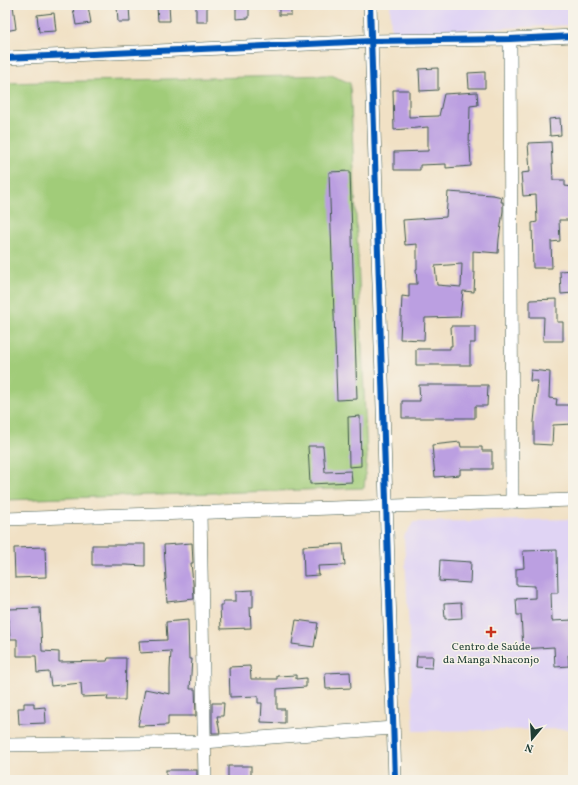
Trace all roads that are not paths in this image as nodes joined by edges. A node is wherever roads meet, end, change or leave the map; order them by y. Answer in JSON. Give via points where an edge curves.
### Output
{"nodes":[{"id":1,"x":370,"y":5,"type":"edge"},
{"id":2,"x":573,"y":36,"type":"edge"},
{"id":3,"x":510,"y":39,"type":"junction"},
{"id":4,"x":372,"y":41,"type":"junction"},
{"id":5,"x":5,"y":58,"type":"edge"},
{"id":6,"x":573,"y":500,"type":"edge"},
{"id":7,"x":512,"y":502,"type":"junction"},
{"id":8,"x":386,"y":506,"type":"junction"},
{"id":9,"x":200,"y":512,"type":"junction"},
{"id":10,"x":5,"y":519,"type":"edge"},
{"id":11,"x":393,"y":728,"type":"junction"},
{"id":12,"x":204,"y":742,"type":"junction"},
{"id":13,"x":5,"y":745,"type":"edge"},
{"id":14,"x":206,"y":780,"type":"edge"},
{"id":15,"x":395,"y":780,"type":"edge"}],
"edges":[{"from":1,"to":4,"type":"street"},
{"from":2,"to":3,"type":"street"},
{"from":3,"to":4,"type":"street"},
{"from":3,"to":7,"type":"street"},
{"from":4,"to":5,"type":"street"},
{"from":4,"to":8,"type":"street"},
{"from":6,"to":7,"type":"street"},
{"from":7,"to":8,"type":"street"},
{"from":8,"to":9,"type":"street"},
{"from":8,"to":11,"type":"street"},
{"from":9,"to":10,"type":"street"},
{"from":9,"to":12,"type":"street"},
{"from":11,"to":12,"type":"street"},
{"from":11,"to":15,"type":"street"},
{"from":12,"to":13,"type":"street"},
{"from":12,"to":14,"type":"street"}]}
